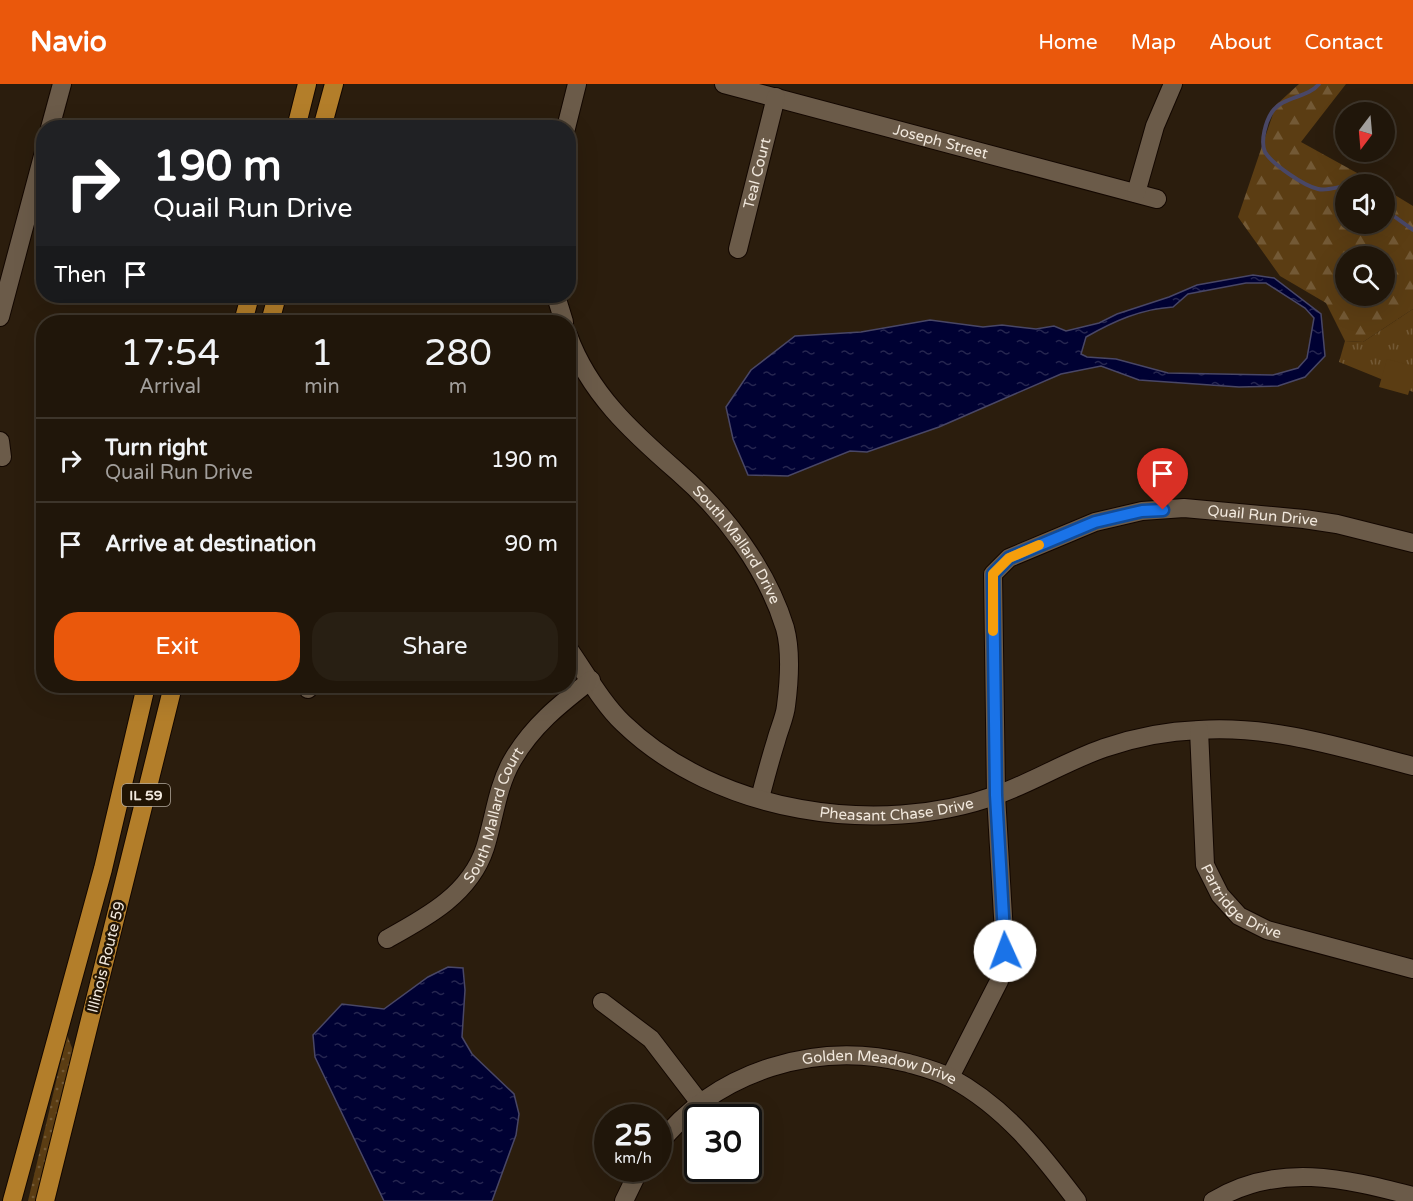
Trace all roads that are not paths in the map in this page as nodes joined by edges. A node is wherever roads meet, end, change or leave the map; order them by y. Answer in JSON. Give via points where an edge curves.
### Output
{"nodes":[{"id":1,"x":62,"y":84,"type":"edge"},
{"id":2,"x":307,"y":84,"type":"edge"},
{"id":3,"x":334,"y":84,"type":"edge"},
{"id":4,"x":577,"y":84,"type":"edge"},
{"id":5,"x":724,"y":84,"type":"edge"},
{"id":6,"x":1173,"y":84,"type":"edge"},
{"id":7,"x":776,"y":98,"type":"junction"},
{"id":8,"x":52,"y":120,"type":"edge"},
{"id":9,"x":298,"y":120,"type":"edge"},
{"id":10,"x":324,"y":120,"type":"edge"},
{"id":11,"x":568,"y":120,"type":"edge"},
{"id":12,"x":36,"y":182,"type":"edge"},
{"id":13,"x":1136,"y":193,"type":"junction"},
{"id":14,"x":1157,"y":199,"type":"dead end"},
{"id":15,"x":738,"y":249,"type":"dead end"},
{"id":16,"x":0,"y":317,"type":"edge"},
{"id":17,"x":576,"y":350,"type":"edge"},
{"id":18,"x":1413,"y":543,"type":"edge"},
{"id":19,"x":576,"y":659,"type":"edge"},
{"id":20,"x":591,"y":680,"type":"junction"},
{"id":21,"x":576,"y":692,"type":"edge"},
{"id":22,"x":144,"y":693,"type":"edge"},
{"id":23,"x":171,"y":693,"type":"edge"},
{"id":24,"x":575,"y":693,"type":"edge"},
{"id":25,"x":1199,"y":729,"type":"junction"},
{"id":26,"x":1413,"y":766,"type":"edge"},
{"id":27,"x":996,"y":795,"type":"junction"},
{"id":28,"x":760,"y":798,"type":"junction"},
{"id":29,"x":387,"y":939,"type":"dead end"},
{"id":30,"x":1413,"y":969,"type":"edge"},
{"id":31,"x":68,"y":1000,"type":"junction"},
{"id":32,"x":602,"y":1002,"type":"dead end"},
{"id":33,"x":83,"y":1051,"type":"junction"},
{"id":34,"x":950,"y":1077,"type":"junction"},
{"id":35,"x":700,"y":1103,"type":"junction"},
{"id":36,"x":672,"y":1131,"type":"edge"},
{"id":37,"x":633,"y":1182,"type":"edge"},
{"id":38,"x":1382,"y":1195,"type":"edge"},
{"id":39,"x":1413,"y":1196,"type":"edge"},
{"id":40,"x":12,"y":1201,"type":"edge"},
{"id":41,"x":45,"y":1201,"type":"edge"},
{"id":42,"x":624,"y":1201,"type":"edge"},
{"id":43,"x":1077,"y":1201,"type":"edge"},
{"id":44,"x":1213,"y":1201,"type":"edge"}],
"edges":[{"from":1,"to":8,"type":"street"},
{"from":2,"to":9,"type":"main road"},
{"from":3,"to":10,"type":"main road"},
{"from":4,"to":11,"type":"street"},
{"from":5,"to":7,"type":"street","name":"Joseph Street"},
{"from":6,"to":13,"type":"street","via":[[1155,126]]},
{"from":7,"to":13,"type":"street","name":"Joseph Street"},
{"from":7,"to":15,"type":"street","name":"Teal Court"},
{"from":12,"to":16,"type":"street"},
{"from":13,"to":14,"type":"street","name":"Joseph Street"},
{"from":17,"to":28,"type":"street","name":"South Mallard Drive","via":[[598,393],[634,435],[711,505],[767,583],[786,630],[788,669],[786,707]]},
{"from":18,"to":27,"type":"street","name":"Quail Run Drive","via":[[1337,524],[1184,508],[1142,511],[1095,522],[1009,558],[993,574],[992,588]]},
{"from":19,"to":20,"type":"street","name":"Pheasant Chase Drive"},
{"from":20,"to":21,"type":"street","name":"South Mallard Court"},
{"from":20,"to":28,"type":"street","name":"Pheasant Chase Drive","via":[[622,723],[667,759],[710,781]]},
{"from":22,"to":31,"type":"main road","name":"Illinois Route 59","number":"IL 59"},
{"from":23,"to":33,"type":"main road","name":"Illinois Route 59","number":"IL 59"},
{"from":24,"to":29,"type":"street","name":"South Mallard Court","via":[[544,718],[511,762],[484,851],[467,882],[436,911]]},
{"from":25,"to":26,"type":"street","name":"Pheasant Chase Drive","via":[[1260,730]]},
{"from":25,"to":27,"type":"street","name":"Pheasant Chase Drive","via":[[1104,748]]},
{"from":25,"to":30,"type":"street","name":"Partridge Drive","via":[[1205,865],[1220,895],[1239,916],[1267,930]]},
{"from":27,"to":28,"type":"street","name":"Pheasant Chase Drive","via":[[950,808],[859,817],[814,812]]},
{"from":27,"to":34,"type":"street","name":"Quail Run Drive","via":[[1005,951],[999,981]]},
{"from":31,"to":33,"type":"main road"},
{"from":31,"to":40,"type":"main road","name":"Illinois Route 59","number":"IL 59"},
{"from":32,"to":35,"type":"street","via":[[651,1039]]},
{"from":33,"to":41,"type":"main road","name":"Illinois Route 59","number":"IL 59"},
{"from":34,"to":35,"type":"street","name":"Golden Meadow Drive","via":[[887,1058],[849,1054],[809,1056],[741,1079]]},
{"from":34,"to":43,"type":"street","name":"Golden Meadow Drive","via":[[1016,1125]]},
{"from":35,"to":36,"type":"street","name":"Golden Meadow Drive"},
{"from":37,"to":42,"type":"street"},
{"from":38,"to":39,"type":"street"},
{"from":38,"to":44,"type":"street","via":[[1342,1179],[1307,1175],[1243,1185]]}]}
